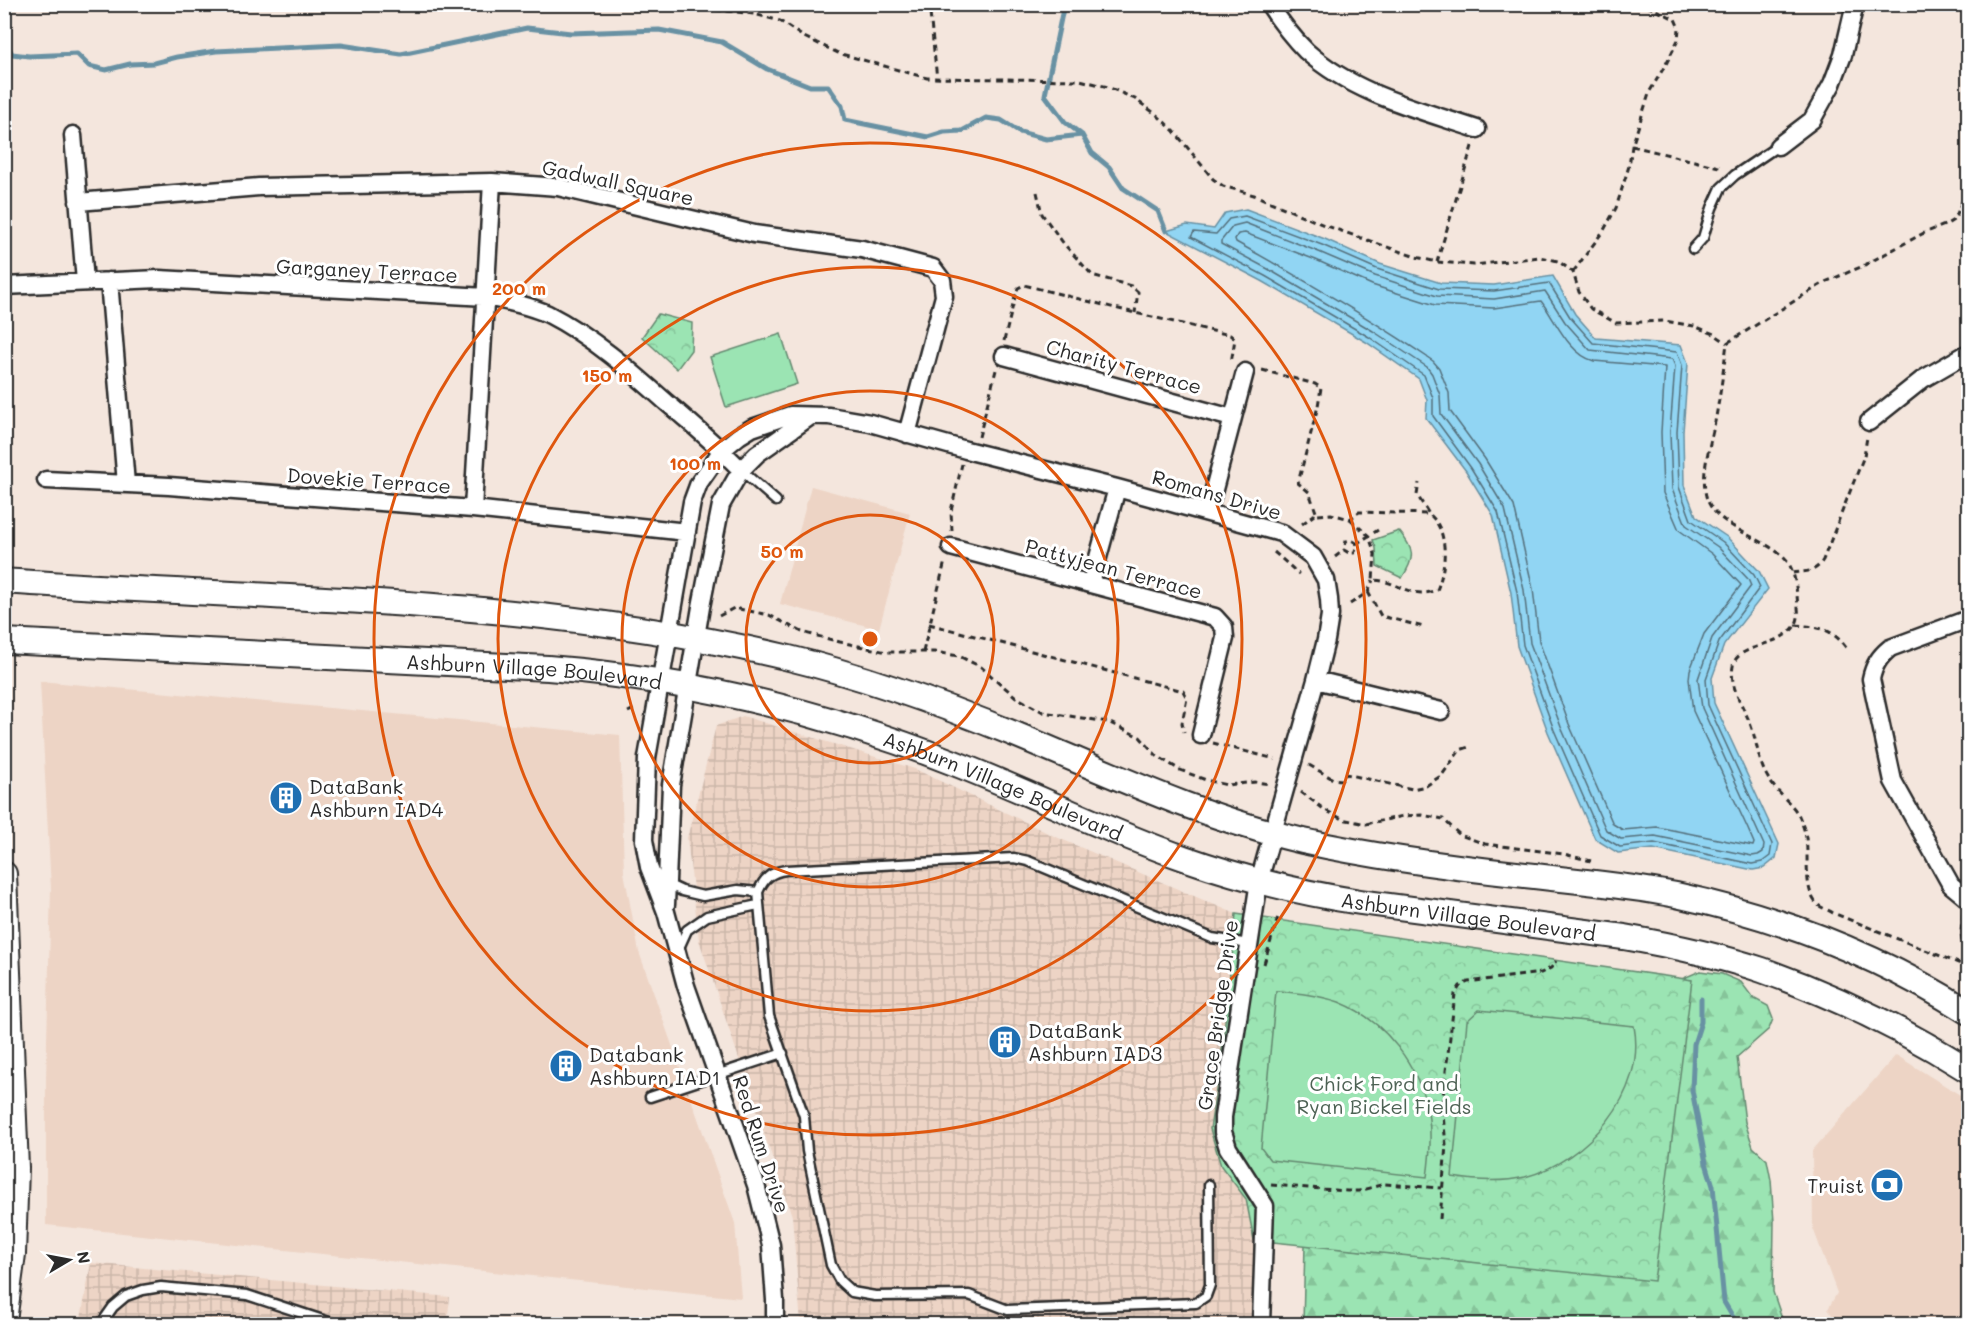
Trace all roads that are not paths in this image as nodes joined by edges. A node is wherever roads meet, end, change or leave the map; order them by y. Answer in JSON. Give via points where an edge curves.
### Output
{"nodes":[{"id":1,"x":1269,"y":4,"type":"edge"},
{"id":2,"x":1855,"y":4,"type":"edge"},
{"id":3,"x":1477,"y":129,"type":"road end"},
{"id":4,"x":73,"y":135,"type":"dead end"},
{"id":5,"x":1778,"y":146,"type":"joint"},
{"id":6,"x":492,"y":182,"type":"junction"},
{"id":7,"x":78,"y":202,"type":"junction"},
{"id":8,"x":1693,"y":249,"type":"dead end"},
{"id":9,"x":109,"y":281,"type":"junction"},
{"id":10,"x":85,"y":282,"type":"junction"},
{"id":11,"x":4,"y":286,"type":"edge"},
{"id":12,"x":486,"y":297,"type":"junction"},
{"id":13,"x":1968,"y":353,"type":"edge"},
{"id":14,"x":1001,"y":358,"type":"road end"},
{"id":15,"x":1246,"y":369,"type":"road end"},
{"id":16,"x":811,"y":416,"type":"junction"},
{"id":17,"x":1232,"y":418,"type":"junction"},
{"id":18,"x":1869,"y":422,"type":"road end"},
{"id":19,"x":907,"y":434,"type":"junction"},
{"id":20,"x":722,"y":450,"type":"junction"},
{"id":21,"x":741,"y":470,"type":"junction"},
{"id":22,"x":46,"y":480,"type":"dead end"},
{"id":23,"x":126,"y":484,"type":"junction"},
{"id":24,"x":1117,"y":488,"type":"junction"},
{"id":25,"x":776,"y":501,"type":"dead end"},
{"id":26,"x":474,"y":509,"type":"junction"},
{"id":27,"x":1208,"y":512,"type":"junction"},
{"id":28,"x":687,"y":532,"type":"junction"},
{"id":29,"x":949,"y":546,"type":"road end"},
{"id":30,"x":4,"y":581,"type":"edge"},
{"id":31,"x":1091,"y":583,"type":"junction"},
{"id":32,"x":1968,"y":619,"type":"edge"},
{"id":33,"x":670,"y":634,"type":"junction"},
{"id":34,"x":696,"y":639,"type":"junction"},
{"id":35,"x":4,"y":641,"type":"edge"},
{"id":36,"x":1316,"y":680,"type":"junction"},
{"id":37,"x":661,"y":682,"type":"junction"},
{"id":38,"x":688,"y":687,"type":"junction"},
{"id":39,"x":1441,"y":711,"type":"dead end"},
{"id":40,"x":1201,"y":738,"type":"road end"},
{"id":41,"x":1272,"y":834,"type":"junction"},
{"id":42,"x":4,"y":874,"type":"edge"},
{"id":43,"x":1259,"y":881,"type":"junction"},
{"id":44,"x":667,"y":884,"type":"junction"},
{"id":45,"x":758,"y":892,"type":"junction"},
{"id":46,"x":758,"y":905,"type":"junction"},
{"id":47,"x":1966,"y":906,"type":"edge"},
{"id":48,"x":666,"y":912,"type":"junction"},
{"id":49,"x":1249,"y":944,"type":"junction"},
{"id":50,"x":677,"y":953,"type":"junction"},
{"id":51,"x":1968,"y":1012,"type":"edge"},
{"id":52,"x":783,"y":1053,"type":"junction"},
{"id":53,"x":1968,"y":1070,"type":"edge"},
{"id":54,"x":717,"y":1074,"type":"junction"},
{"id":55,"x":650,"y":1097,"type":"dead end"},
{"id":56,"x":1209,"y":1185,"type":"dead end"},
{"id":57,"x":4,"y":1322,"type":"edge"},
{"id":58,"x":100,"y":1324,"type":"edge"},
{"id":59,"x":335,"y":1324,"type":"edge"},
{"id":60,"x":775,"y":1324,"type":"edge"},
{"id":61,"x":1261,"y":1324,"type":"edge"}],
"edges":[{"from":1,"to":3,"type":"street","via":[[1286,29],[1329,70],[1384,98]]},
{"from":2,"to":5,"type":"street","via":[[1832,84],[1812,120]]},
{"from":4,"to":7,"type":"street"},
{"from":5,"to":8,"type":"lane","via":[[1721,188],[1703,238]]},
{"from":6,"to":7,"type":"street","name":"Gadwall Square","via":[[260,187]]},
{"from":6,"to":12,"type":"street"},
{"from":6,"to":19,"type":"street","name":"Gadwall Square","via":[[558,187],[754,234],[862,249],[933,268],[942,280],[944,296]]},
{"from":7,"to":10,"type":"street"},
{"from":9,"to":10,"type":"street","name":"Garganey Terrace"},
{"from":9,"to":12,"type":"street","name":"Garganey Terrace","via":[[159,279]]},
{"from":9,"to":23,"type":"street"},
{"from":10,"to":11,"type":"street","name":"Garganey Terrace"},
{"from":12,"to":20,"type":"street","name":"Garganey Terrace","via":[[547,314],[574,330],[639,378]]},
{"from":12,"to":26,"type":"street"},
{"from":13,"to":18,"type":"street","via":[[1923,379]]},
{"from":14,"to":17,"type":"street","name":"Charity Terrace"},
{"from":15,"to":17,"type":"street"},
{"from":16,"to":19,"type":"street","name":"Romans Drive","via":[[870,423]]},
{"from":16,"to":20,"type":"street","name":"Romans Drive","via":[[790,416],[752,428]]},
{"from":16,"to":21,"type":"street"},
{"from":17,"to":27,"type":"street"},
{"from":19,"to":24,"type":"street","name":"Romans Drive"},
{"from":20,"to":21,"type":"street","name":"Garganey Terrace"},
{"from":20,"to":28,"type":"street","name":"Romans Drive","via":[[699,483]]},
{"from":21,"to":25,"type":"lane"},
{"from":21,"to":34,"type":"street","via":[[719,513]]},
{"from":22,"to":23,"type":"street","name":"Dovekie Terrace"},
{"from":23,"to":26,"type":"street","name":"Dovekie Terrace"},
{"from":24,"to":27,"type":"street","name":"Romans Drive"},
{"from":24,"to":31,"type":"street"},
{"from":26,"to":28,"type":"street","name":"Dovekie Terrace"},
{"from":27,"to":36,"type":"street","name":"Romans Drive","via":[[1281,533],[1313,557],[1326,580],[1330,615]]},
{"from":28,"to":33,"type":"street","name":"Romans Drive"},
{"from":29,"to":31,"type":"street","name":"Pattyjean Terrace"},
{"from":30,"to":33,"type":"main road","via":[[434,604]]},
{"from":31,"to":40,"type":"street","name":"Pattyjean Terrace","via":[[1215,617],[1224,627],[1225,638]]},
{"from":32,"to":47,"type":"street","via":[[1890,648],[1873,667],[1871,679],[1893,781]]},
{"from":33,"to":34,"type":"main road"},
{"from":33,"to":37,"type":"street","name":"Red Rum Drive"},
{"from":34,"to":38,"type":"street","name":"Red Rum Drive"},
{"from":34,"to":41,"type":"main road","via":[[798,660],[904,692],[1178,802]]},
{"from":35,"to":37,"type":"main road","name":"Ashburn Village Boulevard","via":[[548,668]]},
{"from":36,"to":39,"type":"street"},
{"from":36,"to":41,"type":"street","name":"Romans Drive"},
{"from":37,"to":38,"type":"main road","name":"Ashburn Village Boulevard"},
{"from":37,"to":48,"type":"street","name":"Red Rum Drive","via":[[647,758],[644,840],[649,867]]},
{"from":38,"to":43,"type":"main road","name":"Ashburn Village Boulevard","via":[[805,714],[898,742],[1184,858]]},
{"from":38,"to":44,"type":"street","name":"Red Rum Drive","via":[[671,785]]},
{"from":41,"to":43,"type":"street","name":"Romans Drive"},
{"from":41,"to":51,"type":"main road","via":[[1413,860],[1624,887],[1730,909],[1816,936],[1883,964]]},
{"from":42,"to":57,"type":"main road","via":[[16,1168],[13,1254]]},
{"from":43,"to":49,"type":"street","name":"Grace Bridge Drive"},
{"from":43,"to":53,"type":"main road","name":"Ashburn Village Boulevard","via":[[1326,897],[1624,937],[1717,957],[1760,969],[1857,1008]]},
{"from":44,"to":45,"type":"lane","via":[[703,896],[738,890]]},
{"from":44,"to":48,"type":"street","name":"Red Rum Drive"},
{"from":45,"to":46,"type":"lane"},
{"from":45,"to":49,"type":"lane","via":[[763,880],[786,870],[1014,858],[1212,938]]},
{"from":46,"to":50,"type":"lane","via":[[707,916],[687,930]]},
{"from":46,"to":52,"type":"lane","via":[[769,1016]]},
{"from":48,"to":50,"type":"street","name":"Red Rum Drive"},
{"from":49,"to":61,"type":"street","name":"Grace Bridge Drive","via":[[1222,1117],[1228,1148],[1265,1206]]},
{"from":50,"to":54,"type":"street","name":"Red Rum Drive"},
{"from":52,"to":54,"type":"lane"},
{"from":52,"to":56,"type":"lane","via":[[804,1116],[807,1152],[831,1264],[852,1292],[875,1296],[969,1295],[1008,1310],[1196,1303],[1206,1296],[1210,1285]]},
{"from":54,"to":55,"type":"lane"},
{"from":54,"to":60,"type":"street","name":"Red Rum Drive","via":[[756,1185],[771,1245]]},
{"from":58,"to":59,"type":"lane","via":[[126,1296],[161,1287],[247,1295]]}]}
